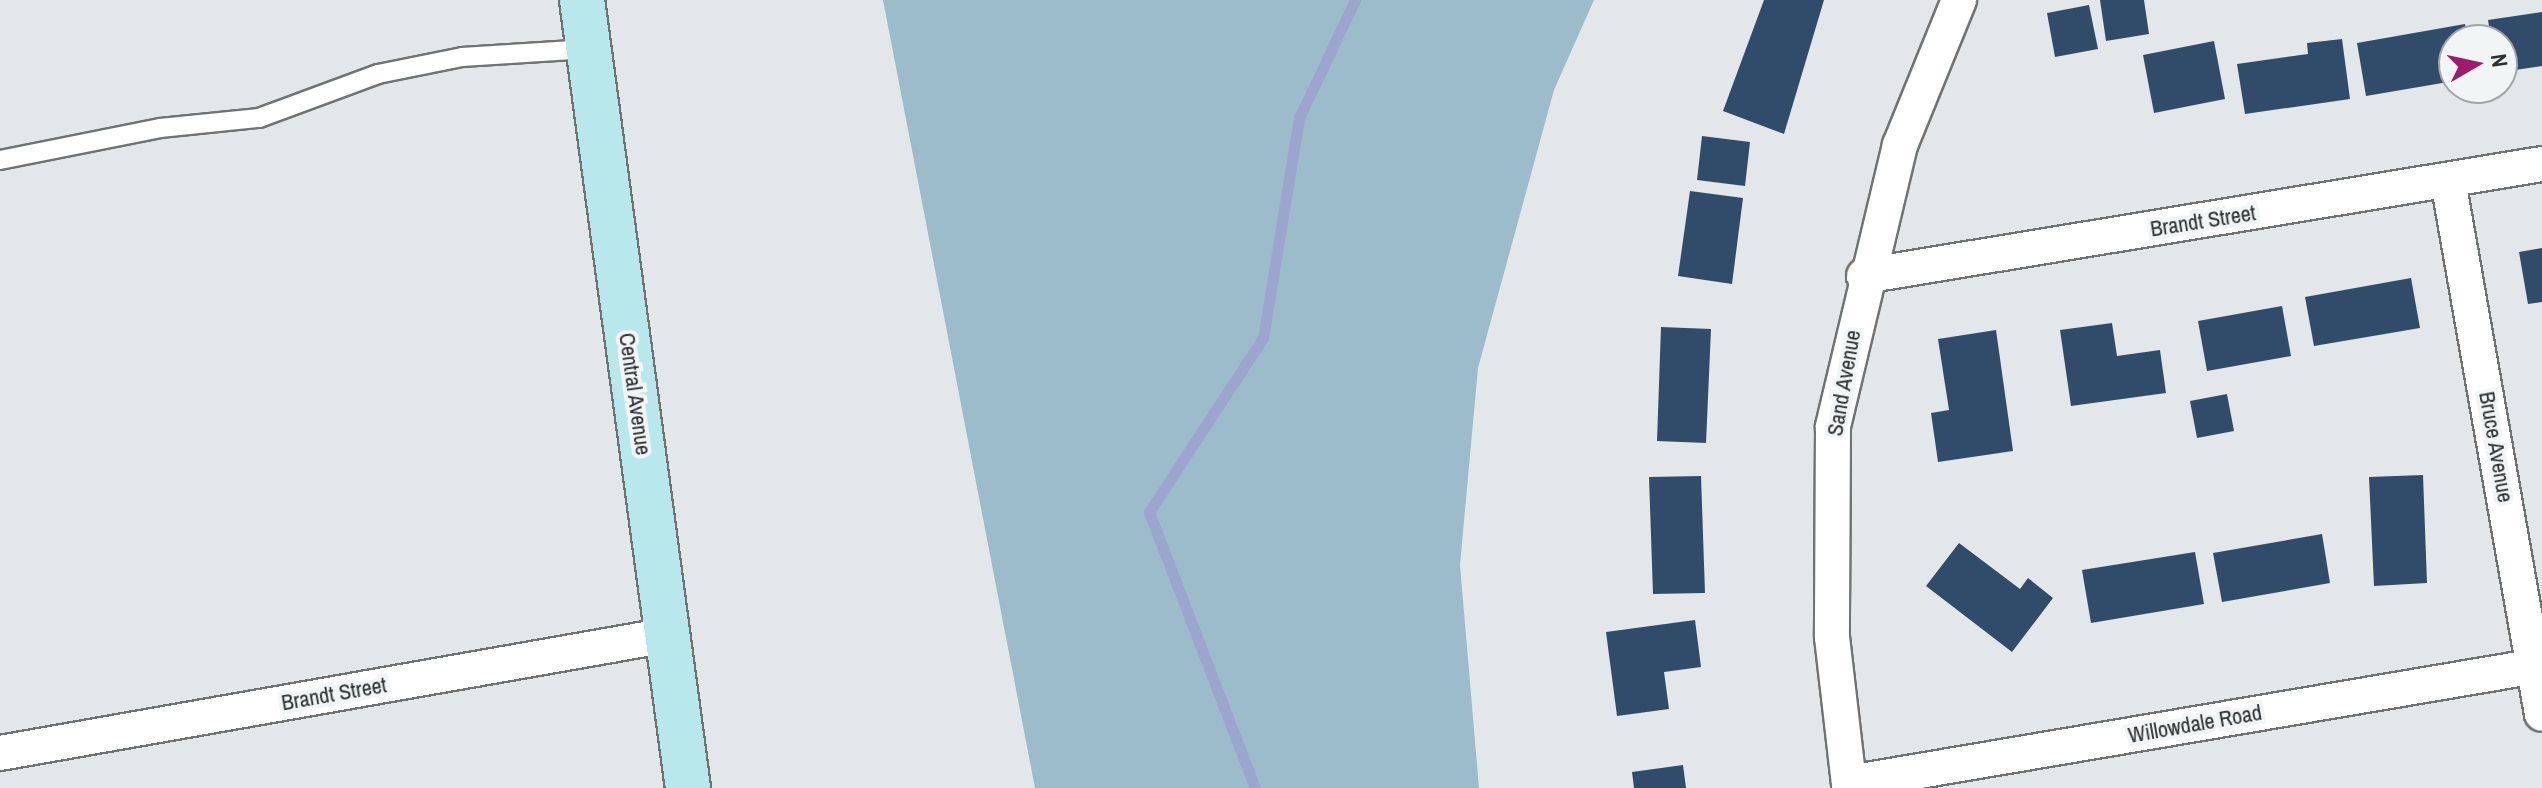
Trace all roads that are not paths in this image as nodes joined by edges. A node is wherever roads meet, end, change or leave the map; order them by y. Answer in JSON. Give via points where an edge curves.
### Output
{"nodes":[{"id":1,"x":582,"y":0,"type":"edge"},
{"id":2,"x":1959,"y":0,"type":"edge"},
{"id":3,"x":589,"y":49,"type":"junction"},
{"id":4,"x":0,"y":160,"type":"edge"},
{"id":5,"x":2542,"y":164,"type":"edge"},
{"id":6,"x":2448,"y":181,"type":"junction"},
{"id":7,"x":1864,"y":276,"type":"junction"},
{"id":8,"x":668,"y":635,"type":"junction"},
{"id":9,"x":2538,"y":666,"type":"edge"},
{"id":10,"x":2542,"y":714,"type":"edge"},
{"id":11,"x":0,"y":753,"type":"edge"},
{"id":12,"x":1849,"y":783,"type":"joint"},
{"id":13,"x":688,"y":788,"type":"edge"}],
"edges":[{"from":1,"to":3,"type":"main road","name":"Central Avenue"},
{"from":2,"to":7,"type":"street","name":"Sand Avenue","via":[[1900,145]]},
{"from":3,"to":4,"type":"lane","via":[[462,57],[378,74],[259,118],[160,128]]},
{"from":3,"to":8,"type":"main road","name":"Central Avenue"},
{"from":5,"to":6,"type":"street","name":"Brandt Street"},
{"from":6,"to":7,"type":"street","name":"Brandt Street"},
{"from":6,"to":9,"type":"street","name":"Bruce Avenue"},
{"from":7,"to":12,"type":"street","name":"Sand Avenue","via":[[1833,427],[1832,637]]},
{"from":8,"to":11,"type":"street","name":"Brandt Street"},
{"from":8,"to":13,"type":"main road","name":"Central Avenue"},
{"from":9,"to":10,"type":"street","name":"Bruce Avenue"},
{"from":9,"to":12,"type":"street","name":"Willowdale Road"}]}
